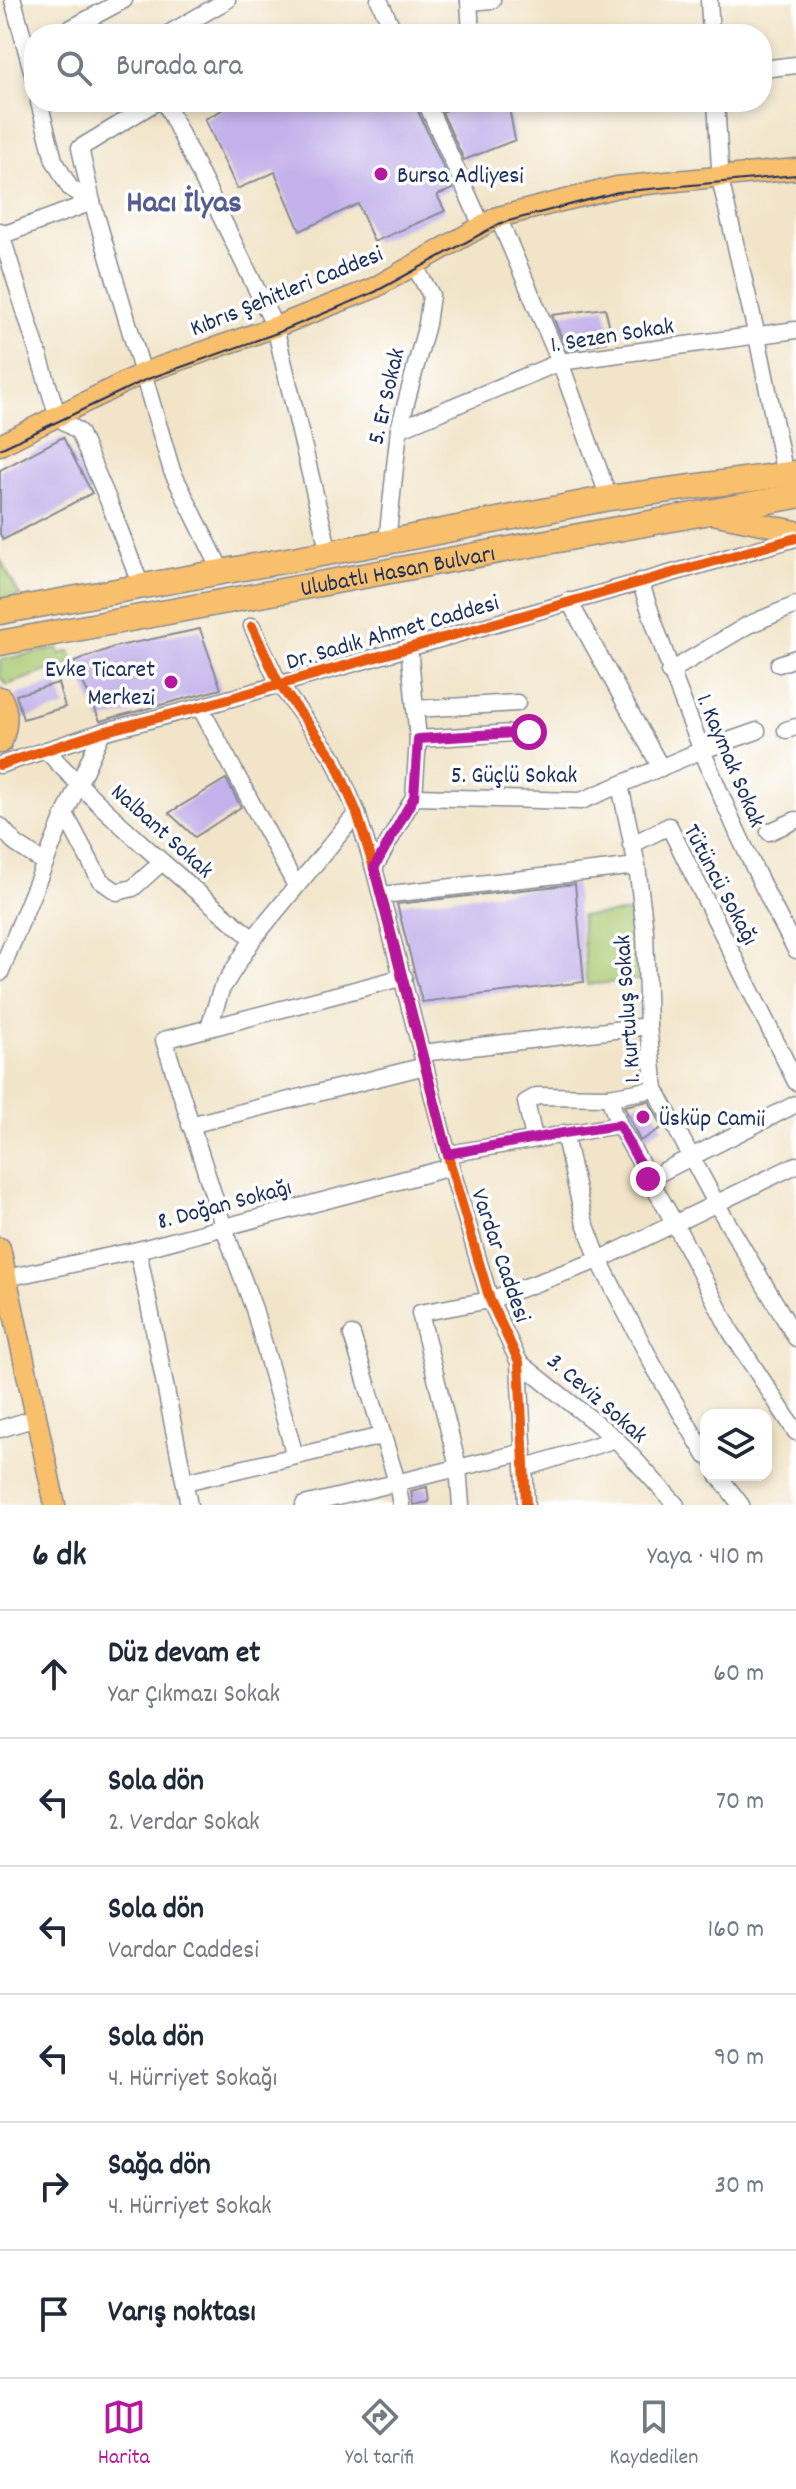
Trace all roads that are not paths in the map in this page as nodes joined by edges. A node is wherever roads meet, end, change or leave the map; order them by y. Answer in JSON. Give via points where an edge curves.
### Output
{"nodes":[{"id":1,"x":13,"y":0,"type":"edge"},
{"id":2,"x":124,"y":0,"type":"edge"},
{"id":3,"x":227,"y":0,"type":"edge"},
{"id":4,"x":379,"y":0,"type":"edge"},
{"id":5,"x":492,"y":0,"type":"edge"},
{"id":6,"x":709,"y":0,"type":"edge"},
{"id":7,"x":469,"y":1,"type":"edge"},
{"id":8,"x":79,"y":24,"type":"edge"},
{"id":9,"x":185,"y":24,"type":"edge"},
{"id":10,"x":390,"y":24,"type":"edge"},
{"id":11,"x":470,"y":24,"type":"edge"},
{"id":12,"x":710,"y":24,"type":"edge"},
{"id":13,"x":24,"y":30,"type":"edge"},
{"id":14,"x":796,"y":65,"type":"edge"},
{"id":15,"x":772,"y":68,"type":"edge"},
{"id":16,"x":45,"y":112,"type":"edge"},
{"id":17,"x":139,"y":112,"type":"edge"},
{"id":18,"x":170,"y":112,"type":"edge"},
{"id":19,"x":435,"y":112,"type":"edge"},
{"id":20,"x":717,"y":112,"type":"edge"},
{"id":21,"x":796,"y":169,"type":"edge"},
{"id":22,"x":720,"y":177,"type":"junction"},
{"id":23,"x":92,"y":202,"type":"junction"},
{"id":24,"x":490,"y":222,"type":"junction"},
{"id":25,"x":0,"y":234,"type":"edge"},
{"id":26,"x":414,"y":265,"type":"junction"},
{"id":27,"x":275,"y":327,"type":"junction"},
{"id":28,"x":796,"y":330,"type":"edge"},
{"id":29,"x":757,"y":336,"type":"junction"},
{"id":30,"x":560,"y":362,"type":"junction"},
{"id":31,"x":143,"y":373,"type":"junction"},
{"id":32,"x":58,"y":417,"type":"junction"},
{"id":33,"x":399,"y":429,"type":"junction"},
{"id":34,"x":33,"y":430,"type":"junction"},
{"id":35,"x":0,"y":445,"type":"edge"},
{"id":36,"x":0,"y":452,"type":"edge"},
{"id":37,"x":792,"y":481,"type":"edge"},
{"id":38,"x":609,"y":498,"type":"junction"},
{"id":39,"x":704,"y":513,"type":"junction"},
{"id":40,"x":796,"y":531,"type":"edge"},
{"id":41,"x":796,"y":538,"type":"edge"},
{"id":42,"x":387,"y":542,"type":"junction"},
{"id":43,"x":329,"y":553,"type":"junction"},
{"id":44,"x":222,"y":572,"type":"junction"},
{"id":45,"x":640,"y":581,"type":"junction"},
{"id":46,"x":141,"y":586,"type":"junction"},
{"id":47,"x":569,"y":601,"type":"junction"},
{"id":48,"x":796,"y":605,"type":"edge"},
{"id":49,"x":0,"y":612,"type":"edge"},
{"id":50,"x":252,"y":626,"type":"dead end"},
{"id":51,"x":0,"y":643,"type":"edge"},
{"id":52,"x":409,"y":647,"type":"junction"},
{"id":53,"x":796,"y":658,"type":"edge"},
{"id":54,"x":779,"y":664,"type":"dead end"},
{"id":55,"x":669,"y":672,"type":"junction"},
{"id":56,"x":279,"y":684,"type":"junction"},
{"id":57,"x":0,"y":699,"type":"edge"},
{"id":58,"x":517,"y":703,"type":"dead end"},
{"id":59,"x":200,"y":707,"type":"junction"},
{"id":60,"x":415,"y":709,"type":"junction"},
{"id":61,"x":757,"y":731,"type":"dead end"},
{"id":62,"x":102,"y":732,"type":"junction"},
{"id":63,"x":529,"y":732,"type":"dead end"},
{"id":64,"x":418,"y":739,"type":"junction"},
{"id":65,"x":0,"y":741,"type":"edge"},
{"id":66,"x":46,"y":750,"type":"junction"},
{"id":67,"x":700,"y":751,"type":"junction"},
{"id":68,"x":0,"y":765,"type":"edge"},
{"id":69,"x":661,"y":768,"type":"junction"},
{"id":70,"x":78,"y":785,"type":"junction"},
{"id":71,"x":620,"y":785,"type":"junction"},
{"id":72,"x":414,"y":797,"type":"junction"},
{"id":73,"x":357,"y":813,"type":"junction"},
{"id":74,"x":65,"y":814,"type":"junction"},
{"id":75,"x":796,"y":820,"type":"edge"},
{"id":76,"x":0,"y":826,"type":"edge"},
{"id":77,"x":769,"y":832,"type":"dead end"},
{"id":78,"x":631,"y":845,"type":"junction"},
{"id":79,"x":45,"y":863,"type":"junction"},
{"id":80,"x":161,"y":863,"type":"junction"},
{"id":81,"x":637,"y":866,"type":"junction"},
{"id":82,"x":374,"y":868,"type":"junction"},
{"id":83,"x":296,"y":886,"type":"junction"},
{"id":84,"x":382,"y":895,"type":"junction"},
{"id":85,"x":253,"y":939,"type":"junction"},
{"id":86,"x":796,"y":950,"type":"edge"},
{"id":87,"x":0,"y":973,"type":"edge"},
{"id":88,"x":404,"y":977,"type":"junction"},
{"id":89,"x":648,"y":1026,"type":"junction"},
{"id":90,"x":209,"y":1027,"type":"junction"},
{"id":91,"x":424,"y":1060,"type":"junction"},
{"id":92,"x":796,"y":1082,"type":"edge"},
{"id":93,"x":655,"y":1089,"type":"junction"},
{"id":94,"x":609,"y":1097,"type":"junction"},
{"id":95,"x":796,"y":1104,"type":"edge"},
{"id":96,"x":190,"y":1125,"type":"junction"},
{"id":97,"x":619,"y":1125,"type":"junction"},
{"id":98,"x":564,"y":1133,"type":"junction"},
{"id":99,"x":534,"y":1138,"type":"junction"},
{"id":100,"x":690,"y":1157,"type":"junction"},
{"id":101,"x":450,"y":1161,"type":"junction"},
{"id":102,"x":796,"y":1165,"type":"edge"},
{"id":103,"x":648,"y":1179,"type":"junction"},
{"id":104,"x":716,"y":1203,"type":"junction"},
{"id":105,"x":675,"y":1224,"type":"junction"},
{"id":106,"x":224,"y":1228,"type":"junction"},
{"id":107,"x":0,"y":1248,"type":"edge"},
{"id":108,"x":138,"y":1250,"type":"junction"},
{"id":109,"x":599,"y":1260,"type":"junction"},
{"id":110,"x":6,"y":1278,"type":"junction"},
{"id":111,"x":490,"y":1300,"type":"junction"},
{"id":112,"x":352,"y":1335,"type":"dead end"},
{"id":113,"x":796,"y":1338,"type":"edge"},
{"id":114,"x":519,"y":1362,"type":"junction"},
{"id":115,"x":36,"y":1418,"type":"junction"},
{"id":116,"x":0,"y":1429,"type":"edge"},
{"id":117,"x":796,"y":1432,"type":"edge"},
{"id":118,"x":382,"y":1436,"type":"junction"},
{"id":119,"x":616,"y":1439,"type":"junction"},
{"id":120,"x":700,"y":1446,"type":"edge"},
{"id":121,"x":295,"y":1456,"type":"junction"},
{"id":122,"x":524,"y":1460,"type":"junction"},
{"id":123,"x":458,"y":1467,"type":"junction"},
{"id":124,"x":723,"y":1481,"type":"edge"},
{"id":125,"x":185,"y":1482,"type":"junction"},
{"id":126,"x":397,"y":1482,"type":"junction"},
{"id":127,"x":335,"y":1502,"type":"edge"},
{"id":128,"x":55,"y":1505,"type":"edge"},
{"id":129,"x":189,"y":1505,"type":"edge"},
{"id":130,"x":304,"y":1505,"type":"edge"},
{"id":131,"x":401,"y":1505,"type":"edge"},
{"id":132,"x":461,"y":1505,"type":"edge"},
{"id":133,"x":526,"y":1505,"type":"edge"},
{"id":134,"x":676,"y":1505,"type":"edge"},
{"id":135,"x":741,"y":1505,"type":"edge"}],
"edges":[{"from":1,"to":13,"type":"street"},
{"from":2,"to":8,"type":"street"},
{"from":3,"to":9,"type":"street"},
{"from":4,"to":10,"type":"street"},
{"from":5,"to":7,"type":"street"},
{"from":6,"to":12,"type":"street"},
{"from":7,"to":11,"type":"street"},
{"from":14,"to":15,"type":"street"},
{"from":16,"to":23,"type":"street","via":[[54,160],[70,188]]},
{"from":17,"to":23,"type":"street","via":[[80,148]]},
{"from":18,"to":27,"type":"street"},
{"from":19,"to":24,"type":"street"},
{"from":20,"to":22,"type":"street"},
{"from":21,"to":22,"type":"main road","name":"Kıbrıs Şehitleri Caddesi"},
{"from":22,"to":24,"type":"main road","name":"Kıbrıs Şehitleri Caddesi","via":[[617,187]]},
{"from":22,"to":29,"type":"street"},
{"from":23,"to":25,"type":"street"},
{"from":23,"to":31,"type":"street"},
{"from":24,"to":26,"type":"main road","name":"Kıbrıs Şehitleri Caddesi"},
{"from":24,"to":30,"type":"street"},
{"from":25,"to":32,"type":"street"},
{"from":26,"to":27,"type":"main road","name":"Kıbrıs Şehitleri Caddesi","via":[[374,288]]},
{"from":26,"to":33,"type":"street","name":"5. Er Sokak","via":[[431,295]]},
{"from":27,"to":31,"type":"main road","name":"Kıbrıs Şehitleri Caddesi"},
{"from":27,"to":43,"type":"street"},
{"from":28,"to":29,"type":"street","name":"1. Sezen Sokak"},
{"from":29,"to":30,"type":"street","name":"1. Sezen Sokak"},
{"from":29,"to":37,"type":"street"},
{"from":30,"to":33,"type":"street","name":"1. Sezen Sokak"},
{"from":30,"to":38,"type":"street"},
{"from":31,"to":32,"type":"main road","name":"Kıbrıs Şehitleri Caddesi"},
{"from":31,"to":44,"type":"street","via":[[172,471]]},
{"from":32,"to":34,"type":"main road","name":"Kıbrıs Şehitleri Caddesi"},
{"from":32,"to":46,"type":"street","via":[[79,432]]},
{"from":33,"to":42,"type":"street","name":"5. Er Sokak"},
{"from":34,"to":35,"type":"main road"},
{"from":34,"to":36,"type":"main road"},
{"from":37,"to":38,"type":"highway","name":"Ulubatlı Hasan Bulvarı"},
{"from":37,"to":39,"type":"highway","name":"Ulubatlı Hasan Bulvarı"},
{"from":38,"to":42,"type":"highway","name":"Ulubatlı Hasan Bulvarı"},
{"from":39,"to":40,"type":"main road"},
{"from":39,"to":51,"type":"highway","name":"Ulubatlı Hasan Bulvarı"},
{"from":41,"to":45,"type":"street","name":"Dr. Sadık Ahmet Caddesi"},
{"from":42,"to":43,"type":"highway","name":"Ulubatlı Hasan Bulvarı"},
{"from":43,"to":44,"type":"highway","name":"Ulubatlı Hasan Bulvarı"},
{"from":44,"to":46,"type":"highway","name":"Ulubatlı Hasan Bulvarı"},
{"from":45,"to":47,"type":"street","name":"Dr. Sadık Ahmet Caddesi"},
{"from":45,"to":55,"type":"street","name":"1. Kaymak Sokak"},
{"from":46,"to":49,"type":"highway","name":"Ulubatlı Hasan Bulvarı"},
{"from":47,"to":52,"type":"street","name":"Dr. Sadık Ahmet Caddesi"},
{"from":47,"to":69,"type":"street"},
{"from":48,"to":55,"type":"street","via":[[748,625]]},
{"from":50,"to":56,"type":"street","name":"Vardar Caddesi"},
{"from":52,"to":56,"type":"street","name":"Dr. Sadık Ahmet Caddesi"},
{"from":52,"to":60,"type":"street"},
{"from":53,"to":54,"type":"street"},
{"from":55,"to":67,"type":"street","name":"1. Kaymak Sokak"},
{"from":56,"to":59,"type":"street","name":"Dr. Sadık Ahmet Caddesi"},
{"from":56,"to":73,"type":"street","name":"Vardar Caddesi","via":[[334,759]]},
{"from":57,"to":65,"type":"highway","via":[[5,725]]},
{"from":58,"to":60,"type":"street"},
{"from":59,"to":62,"type":"street","name":"Dr. Sadık Ahmet Caddesi"},
{"from":59,"to":83,"type":"street"},
{"from":60,"to":64,"type":"street"},
{"from":61,"to":67,"type":"street","name":"5. Güçlü Sokak"},
{"from":62,"to":66,"type":"street","name":"Dr. Sadık Ahmet Caddesi"},
{"from":62,"to":70,"type":"street"},
{"from":63,"to":64,"type":"street"},
{"from":64,"to":72,"type":"street"},
{"from":66,"to":68,"type":"street","name":"Dr. Sadık Ahmet Caddesi"},
{"from":66,"to":70,"type":"street","name":"Nalbant Sokak"},
{"from":67,"to":69,"type":"street","name":"5. Güçlü Sokak"},
{"from":67,"to":86,"type":"street","name":"1. Kaymak Sokak","via":[[763,891]]},
{"from":69,"to":71,"type":"street","name":"5. Güçlü Sokak"},
{"from":70,"to":74,"type":"street"},
{"from":70,"to":80,"type":"street","name":"Nalbant Sokak"},
{"from":71,"to":72,"type":"street","name":"5. Güçlü Sokak","via":[[581,801]]},
{"from":71,"to":78,"type":"street","name":"1. Kurtuluş Sokak"},
{"from":72,"to":82,"type":"street"},
{"from":73,"to":82,"type":"street","name":"Vardar Caddesi"},
{"from":73,"to":83,"type":"street"},
{"from":74,"to":79,"type":"street"},
{"from":74,"to":80,"type":"street","via":[[100,880],[117,892],[133,888]]},
{"from":75,"to":77,"type":"street"},
{"from":76,"to":79,"type":"street"},
{"from":78,"to":81,"type":"street","name":"1. Kurtuluş Sokak"},
{"from":78,"to":92,"type":"street","name":"Tütüncü Sokağı","via":[[669,826]]},
{"from":79,"to":87,"type":"street"},
{"from":80,"to":85,"type":"street","name":"Nalbant Sokak"},
{"from":81,"to":84,"type":"street"},
{"from":81,"to":89,"type":"street","name":"1. Kurtuluş Sokak"},
{"from":82,"to":84,"type":"street","name":"Vardar Caddesi"},
{"from":83,"to":85,"type":"street"},
{"from":84,"to":88,"type":"street","name":"Vardar Caddesi"},
{"from":85,"to":90,"type":"street","via":[[221,990]]},
{"from":88,"to":90,"type":"street"},
{"from":88,"to":91,"type":"street","name":"Vardar Caddesi"},
{"from":89,"to":91,"type":"street"},
{"from":89,"to":93,"type":"street","name":"1. Kurtuluş Sokak"},
{"from":90,"to":96,"type":"street","via":[[164,1040]]},
{"from":91,"to":96,"type":"street"},
{"from":91,"to":101,"type":"street","name":"Vardar Caddesi"},
{"from":93,"to":94,"type":"street"},
{"from":93,"to":100,"type":"street","name":"1. Kurtuluş Sokak"},
{"from":94,"to":97,"type":"street"},
{"from":94,"to":99,"type":"street","via":[[537,1096],[526,1102]]},
{"from":95,"to":100,"type":"street"},
{"from":96,"to":106,"type":"street"},
{"from":97,"to":98,"type":"street","name":"8. Doğan Sokağı"},
{"from":97,"to":103,"type":"street"},
{"from":98,"to":99,"type":"street","name":"8. Doğan Sokağı"},
{"from":98,"to":109,"type":"street"},
{"from":99,"to":101,"type":"street","name":"8. Doğan Sokağı"},
{"from":100,"to":103,"type":"street"},
{"from":100,"to":104,"type":"street","name":"1. Kurtuluş Sokak"},
{"from":101,"to":106,"type":"street","name":"8. Doğan Sokağı"},
{"from":101,"to":111,"type":"street","name":"Vardar Caddesi"},
{"from":102,"to":104,"type":"street"},
{"from":103,"to":105,"type":"street"},
{"from":104,"to":105,"type":"street"},
{"from":104,"to":113,"type":"street","name":"1. Kurtuluş Sokak"},
{"from":105,"to":109,"type":"street"},
{"from":105,"to":117,"type":"street","via":[[731,1332]]},
{"from":106,"to":108,"type":"street","name":"8. Doğan Sokağı"},
{"from":106,"to":121,"type":"street","via":[[254,1309]]},
{"from":107,"to":110,"type":"main road"},
{"from":108,"to":110,"type":"street","name":"8. Doğan Sokağı"},
{"from":108,"to":125,"type":"street"},
{"from":109,"to":111,"type":"street"},
{"from":109,"to":120,"type":"street"},
{"from":110,"to":115,"type":"main road"},
{"from":111,"to":114,"type":"street","name":"Vardar Caddesi"},
{"from":111,"to":123,"type":"street","via":[[420,1313]]},
{"from":112,"to":118,"type":"street"},
{"from":114,"to":119,"type":"street","name":"3. Ceviz Sokak"},
{"from":114,"to":122,"type":"street","name":"Vardar Caddesi"},
{"from":115,"to":116,"type":"street"},
{"from":115,"to":128,"type":"main road"},
{"from":118,"to":121,"type":"street"},
{"from":118,"to":126,"type":"street"},
{"from":119,"to":122,"type":"street"},
{"from":119,"to":134,"type":"street","name":"3. Ceviz Sokak"},
{"from":121,"to":125,"type":"street"},
{"from":122,"to":123,"type":"street"},
{"from":122,"to":133,"type":"street","name":"Vardar Caddesi"},
{"from":123,"to":126,"type":"street"},
{"from":123,"to":132,"type":"street"},
{"from":124,"to":135,"type":"street"},
{"from":125,"to":129,"type":"street"},
{"from":126,"to":127,"type":"street"},
{"from":126,"to":131,"type":"street"},
{"from":127,"to":130,"type":"street"}]}
